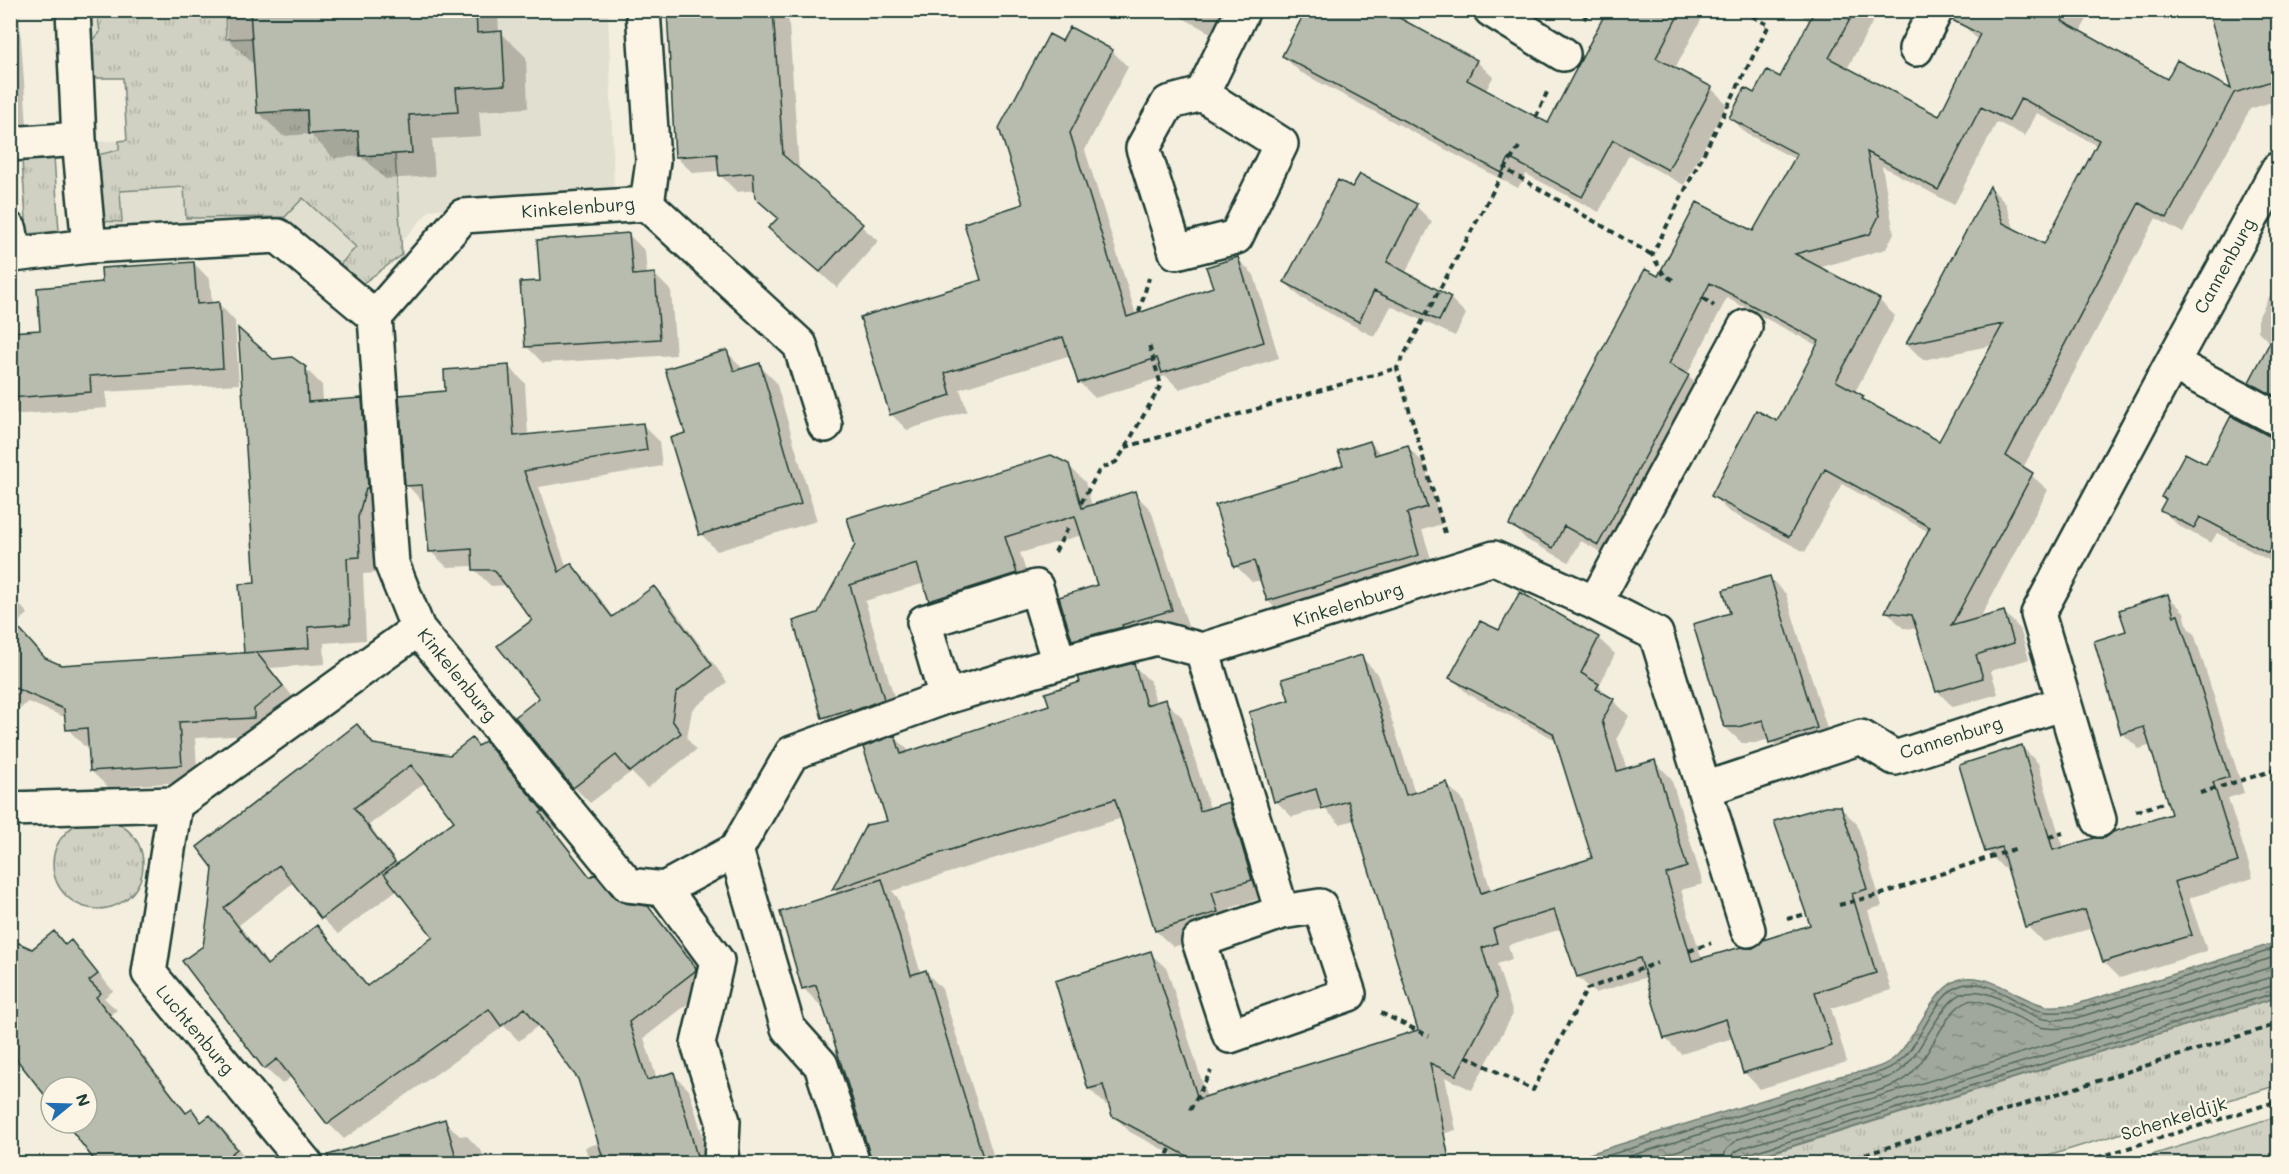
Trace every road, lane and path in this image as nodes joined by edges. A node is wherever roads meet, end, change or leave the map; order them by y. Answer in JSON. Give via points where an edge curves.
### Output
{"nodes":[{"id":1,"x":73,"y":10,"type":"edge"},
{"id":2,"x":644,"y":10,"type":"edge"},
{"id":3,"x":1243,"y":10,"type":"edge"},
{"id":4,"x":1491,"y":10,"type":"edge"},
{"id":5,"x":1740,"y":10,"type":"edge"},
{"id":6,"x":1936,"y":10,"type":"edge"},
{"id":7,"x":1916,"y":49,"type":"dead end"},
{"id":8,"x":1563,"y":54,"type":"dead end"},
{"id":9,"x":1202,"y":94,"type":"junction"},
{"id":10,"x":79,"y":139,"type":"junction"},
{"id":11,"x":10,"y":144,"type":"edge"},
{"id":12,"x":1519,"y":147,"type":"dead end"},
{"id":13,"x":1505,"y":169,"type":"junction"},
{"id":14,"x":2278,"y":169,"type":"edge"},
{"id":15,"x":647,"y":204,"type":"junction"},
{"id":16,"x":10,"y":230,"type":"edge"},
{"id":17,"x":89,"y":246,"type":"junction"},
{"id":18,"x":1652,"y":255,"type":"junction"},
{"id":19,"x":1673,"y":280,"type":"dead end"},
{"id":20,"x":375,"y":317,"type":"junction"},
{"id":21,"x":1745,"y":327,"type":"dead end"},
{"id":22,"x":1149,"y":345,"type":"dead end"},
{"id":23,"x":2172,"y":363,"type":"junction"},
{"id":24,"x":1397,"y":368,"type":"junction"},
{"id":25,"x":2278,"y":419,"type":"edge"},
{"id":26,"x":825,"y":425,"type":"dead end"},
{"id":27,"x":1126,"y":447,"type":"junction"},
{"id":28,"x":1081,"y":503,"type":"dead end"},
{"id":29,"x":1456,"y":570,"type":"junction"},
{"id":30,"x":1595,"y":603,"type":"junction"},
{"id":31,"x":418,"y":629,"type":"junction"},
{"id":32,"x":1202,"y":650,"type":"junction"},
{"id":33,"x":1059,"y":663,"type":"junction"},
{"id":34,"x":946,"y":697,"type":"junction"},
{"id":35,"x":2064,"y":703,"type":"junction"},
{"id":36,"x":2278,"y":769,"type":"edge"},
{"id":37,"x":1705,"y":789,"type":"junction"},
{"id":38,"x":2200,"y":793,"type":"dead end"},
{"id":39,"x":175,"y":804,"type":"junction"},
{"id":40,"x":10,"y":809,"type":"edge"},
{"id":41,"x":2099,"y":820,"type":"dead end"},
{"id":42,"x":2017,"y":848,"type":"dead end"},
{"id":43,"x":735,"y":850,"type":"junction"},
{"id":44,"x":664,"y":889,"type":"junction"},
{"id":45,"x":1839,"y":905,"type":"dead end"},
{"id":46,"x":1282,"y":912,"type":"junction"},
{"id":47,"x":1748,"y":930,"type":"dead end"},
{"id":48,"x":1657,"y":963,"type":"dead end"},
{"id":49,"x":1349,"y":994,"type":"junction"},
{"id":50,"x":2278,"y":1024,"type":"edge"},
{"id":51,"x":1230,"y":1036,"type":"junction"},
{"id":52,"x":1429,"y":1036,"type":"dead end"},
{"id":53,"x":1466,"y":1056,"type":"dead end"},
{"id":54,"x":2278,"y":1101,"type":"edge"},
{"id":55,"x":1191,"y":1110,"type":"dead end"},
{"id":56,"x":1171,"y":1147,"type":"dead end"},
{"id":57,"x":306,"y":1164,"type":"edge"},
{"id":58,"x":721,"y":1164,"type":"edge"},
{"id":59,"x":853,"y":1164,"type":"edge"},
{"id":60,"x":1163,"y":1164,"type":"edge"},
{"id":61,"x":1835,"y":1164,"type":"edge"},
{"id":62,"x":2077,"y":1164,"type":"edge"}],
"edges":[{"from":1,"to":10,"type":"street"},
{"from":2,"to":15,"type":"street","name":"Kinkelenburg","via":[[653,161]]},
{"from":3,"to":9,"type":"street"},
{"from":4,"to":8,"type":"street"},
{"from":5,"to":18,"type":"path","via":[[1769,25]]},
{"from":6,"to":7,"type":"street"},
{"from":9,"to":9,"type":"street","via":[[1281,144],[1236,237],[1176,252],[1143,148],[1168,103]]},
{"from":10,"to":11,"type":"street"},
{"from":10,"to":17,"type":"street"},
{"from":12,"to":13,"type":"path"},
{"from":13,"to":18,"type":"path"},
{"from":13,"to":24,"type":"path"},
{"from":14,"to":23,"type":"street","name":"Cannenburg"},
{"from":15,"to":20,"type":"street","name":"Kinkelenburg","via":[[463,216]]},
{"from":15,"to":26,"type":"street","name":"Kinkelenburg","via":[[800,345]]},
{"from":16,"to":17,"type":"street","via":[[13,255]]},
{"from":17,"to":20,"type":"street","via":[[278,236]]},
{"from":18,"to":19,"type":"path","via":[[1664,275]]},
{"from":20,"to":31,"type":"street","name":"Kinkelenburg","via":[[392,564]]},
{"from":21,"to":30,"type":"street"},
{"from":22,"to":27,"type":"path","via":[[1161,385]]},
{"from":23,"to":25,"type":"street"},
{"from":23,"to":35,"type":"street","name":"Cannenburg","via":[[2038,614]]},
{"from":24,"to":27,"type":"path"},
{"from":24,"to":29,"type":"path"},
{"from":27,"to":28,"type":"path","via":[[1116,462],[1100,469]]},
{"from":29,"to":30,"type":"street","name":"Kinkelenburg","via":[[1494,558]]},
{"from":29,"to":32,"type":"street","name":"Kinkelenburg"},
{"from":30,"to":37,"type":"street","via":[[1656,634]]},
{"from":31,"to":39,"type":"street"},
{"from":31,"to":44,"type":"street","name":"Kinkelenburg","via":[[628,885]]},
{"from":32,"to":33,"type":"street","via":[[1156,638]]},
{"from":32,"to":46,"type":"street"},
{"from":33,"to":34,"type":"street"},
{"from":33,"to":34,"type":"street","via":[[1036,587],[924,622]]},
{"from":34,"to":43,"type":"street","via":[[792,753]]},
{"from":35,"to":37,"type":"street","name":"Cannenburg","via":[[1895,758],[1860,737]]},
{"from":35,"to":41,"type":"street","name":"Cannenburg"},
{"from":36,"to":38,"type":"path"},
{"from":37,"to":47,"type":"street"},
{"from":39,"to":40,"type":"street"},
{"from":39,"to":57,"type":"street","name":"Luchtenburg","via":[[149,973]]},
{"from":42,"to":45,"type":"path"},
{"from":43,"to":44,"type":"street"},
{"from":43,"to":59,"type":"street","via":[[788,1028],[821,1065]]},
{"from":44,"to":58,"type":"street","via":[[717,961],[698,1044],[723,1121]]},
{"from":46,"to":49,"type":"street","via":[[1320,906]]},
{"from":46,"to":51,"type":"street","via":[[1199,941]]},
{"from":48,"to":53,"type":"path","via":[[1587,989],[1533,1090]]},
{"from":49,"to":51,"type":"street"},
{"from":49,"to":52,"type":"path"},
{"from":50,"to":61,"type":"path"},
{"from":51,"to":55,"type":"path"},
{"from":54,"to":62,"type":"path","name":"Schenkeldijk"},
{"from":56,"to":60,"type":"path"}]}
